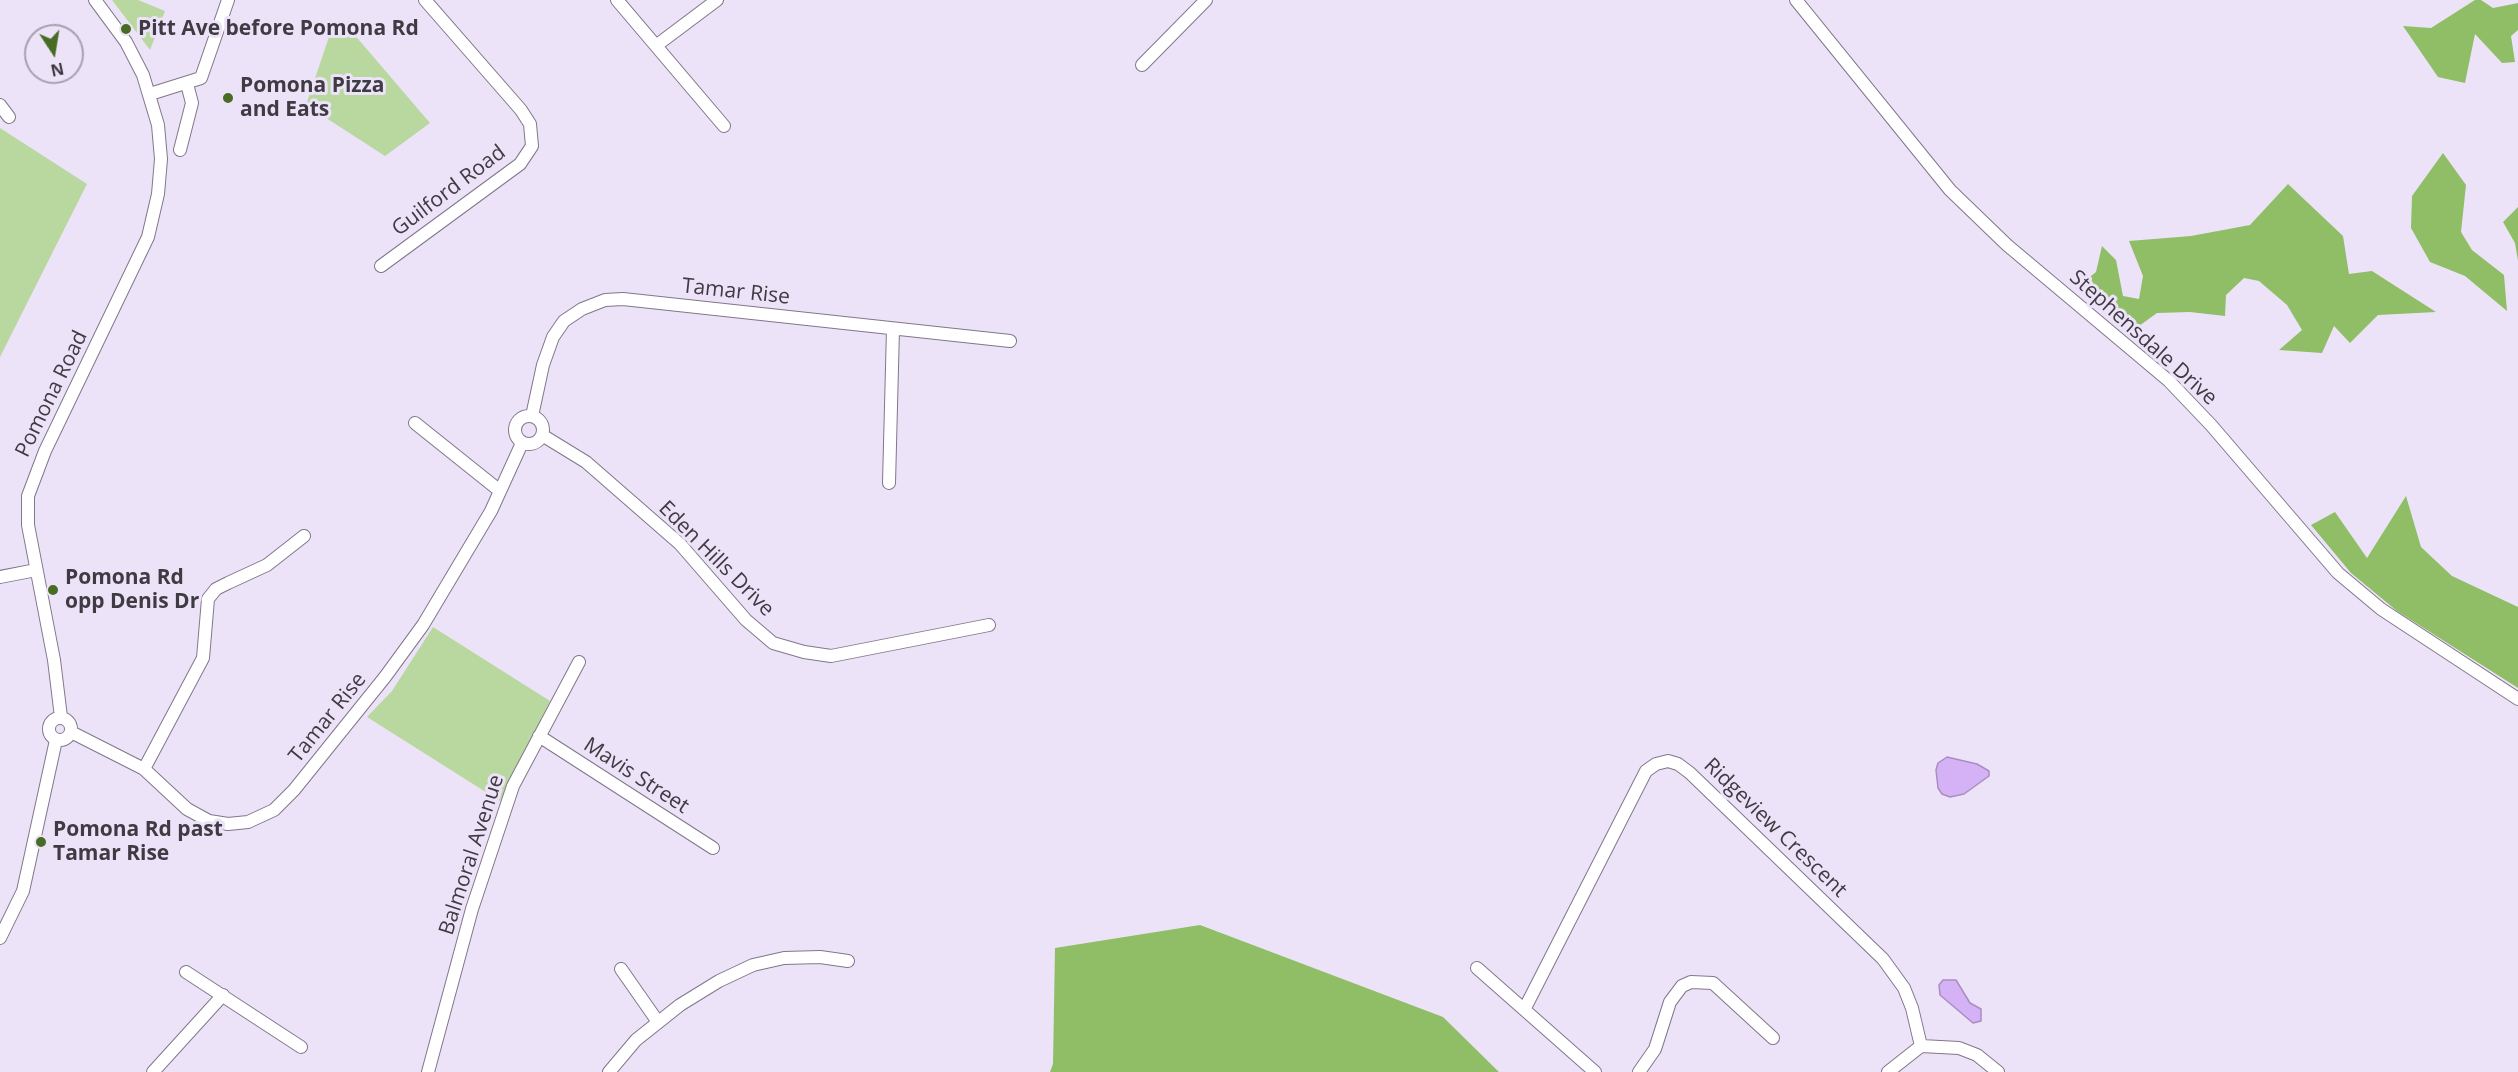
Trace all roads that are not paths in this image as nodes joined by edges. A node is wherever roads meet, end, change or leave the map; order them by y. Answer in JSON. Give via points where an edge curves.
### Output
{"nodes":[{"id":1,"x":95,"y":0,"type":"edge"},
{"id":2,"x":228,"y":0,"type":"edge"},
{"id":3,"x":425,"y":0,"type":"edge"},
{"id":4,"x":617,"y":0,"type":"edge"},
{"id":5,"x":717,"y":0,"type":"edge"},
{"id":6,"x":1206,"y":0,"type":"edge"},
{"id":7,"x":1796,"y":0,"type":"edge"},
{"id":8,"x":657,"y":45,"type":"junction"},
{"id":9,"x":1142,"y":65,"type":"dead end"},
{"id":10,"x":187,"y":84,"type":"junction"},
{"id":11,"x":150,"y":94,"type":"junction"},
{"id":12,"x":0,"y":105,"type":"edge"},
{"id":13,"x":9,"y":117,"type":"dead end"},
{"id":14,"x":724,"y":126,"type":"dead end"},
{"id":15,"x":180,"y":150,"type":"dead end"},
{"id":16,"x":381,"y":266,"type":"dead end"},
{"id":17,"x":893,"y":329,"type":"junction"},
{"id":18,"x":1010,"y":341,"type":"dead end"},
{"id":19,"x":532,"y":416,"type":"junction"},
{"id":20,"x":415,"y":423,"type":"dead end"},
{"id":21,"x":542,"y":435,"type":"junction"},
{"id":22,"x":522,"y":443,"type":"junction"},
{"id":23,"x":889,"y":483,"type":"dead end"},
{"id":24,"x":500,"y":490,"type":"junction"},
{"id":25,"x":304,"y":536,"type":"dead end"},
{"id":26,"x":36,"y":570,"type":"junction"},
{"id":27,"x":0,"y":577,"type":"edge"},
{"id":28,"x":989,"y":625,"type":"dead end"},
{"id":29,"x":579,"y":662,"type":"dead end"},
{"id":30,"x":2518,"y":699,"type":"edge"},
{"id":31,"x":61,"y":717,"type":"junction"},
{"id":32,"x":71,"y":732,"type":"junction"},
{"id":33,"x":539,"y":736,"type":"junction"},
{"id":34,"x":57,"y":740,"type":"junction"},
{"id":35,"x":144,"y":769,"type":"junction"},
{"id":36,"x":713,"y":848,"type":"dead end"},
{"id":37,"x":0,"y":938,"type":"edge"},
{"id":38,"x":848,"y":961,"type":"dead end"},
{"id":39,"x":1477,"y":968,"type":"dead end"},
{"id":40,"x":621,"y":969,"type":"dead end"},
{"id":41,"x":186,"y":972,"type":"dead end"},
{"id":42,"x":224,"y":995,"type":"junction"},
{"id":43,"x":1526,"y":1008,"type":"junction"},
{"id":44,"x":658,"y":1022,"type":"junction"},
{"id":45,"x":1773,"y":1038,"type":"dead end"},
{"id":46,"x":1921,"y":1046,"type":"junction"},
{"id":47,"x":301,"y":1047,"type":"dead end"},
{"id":48,"x":153,"y":1072,"type":"edge"},
{"id":49,"x":428,"y":1072,"type":"edge"},
{"id":50,"x":609,"y":1072,"type":"edge"},
{"id":51,"x":1595,"y":1072,"type":"edge"},
{"id":52,"x":1638,"y":1072,"type":"edge"},
{"id":53,"x":1887,"y":1072,"type":"edge"},
{"id":54,"x":1998,"y":1072,"type":"edge"}],
"edges":[{"from":1,"to":11,"type":"street","name":"Pomona Road","via":[[126,42]]},
{"from":2,"to":10,"type":"street","via":[[203,74]]},
{"from":3,"to":16,"type":"street","name":"Guilford Road","via":[[520,110],[530,124],[532,146],[520,164]]},
{"from":4,"to":8,"type":"street"},
{"from":5,"to":8,"type":"street"},
{"from":6,"to":9,"type":"street"},
{"from":7,"to":30,"type":"street","name":"Stephensdale Drive","via":[[1950,190],[2007,245],[2169,381],[2338,573],[2381,609]]},
{"from":8,"to":14,"type":"street"},
{"from":10,"to":11,"type":"street"},
{"from":10,"to":15,"type":"street","via":[[192,103]]},
{"from":11,"to":26,"type":"street","name":"Pomona Road","via":[[161,159],[148,237],[30,488],[26,511]]},
{"from":12,"to":13,"type":"street"},
{"from":17,"to":18,"type":"street","name":"Tamar Rise"},
{"from":17,"to":19,"type":"street","name":"Tamar Rise","via":[[605,300],[564,321],[553,338]]},
{"from":17,"to":23,"type":"street"},
{"from":19,"to":21,"type":"street","via":[[542,425]]},
{"from":19,"to":22,"type":"street","via":[[519,420],[514,428]]},
{"from":20,"to":24,"type":"street"},
{"from":21,"to":22,"type":"street","via":[[534,444]]},
{"from":21,"to":28,"type":"street","name":"Eden Hills Drive","via":[[586,462],[680,544],[746,620],[773,643],[831,656]]},
{"from":22,"to":24,"type":"street","name":"Tamar Rise"},
{"from":24,"to":35,"type":"street","name":"Tamar Rise","via":[[417,633],[329,747],[274,810],[248,822],[209,821],[187,809]]},
{"from":25,"to":35,"type":"street","via":[[267,565],[216,589],[208,599],[202,658]]},
{"from":26,"to":27,"type":"street"},
{"from":26,"to":31,"type":"street","name":"Pomona Road"},
{"from":29,"to":33,"type":"street","name":"Balmoral Avenue"},
{"from":31,"to":32,"type":"street","via":[[70,722]]},
{"from":31,"to":34,"type":"street","via":[[51,722],[49,728]]},
{"from":32,"to":34,"type":"street","via":[[67,738]]},
{"from":32,"to":35,"type":"street","name":"Tamar Rise"},
{"from":33,"to":36,"type":"street","name":"Mavis Street"},
{"from":33,"to":49,"type":"street","name":"Balmoral Avenue","via":[[513,786],[472,909]]},
{"from":34,"to":37,"type":"street","via":[[23,891]]},
{"from":38,"to":44,"type":"street","via":[[784,958],[753,965],[709,987]]},
{"from":39,"to":43,"type":"street"},
{"from":40,"to":44,"type":"street"},
{"from":41,"to":42,"type":"street"},
{"from":42,"to":47,"type":"street"},
{"from":42,"to":48,"type":"street"},
{"from":43,"to":46,"type":"street","name":"Ridgeview Crescent","via":[[1646,771],[1668,761],[1690,773],[1883,959],[1904,988]]},
{"from":43,"to":51,"type":"street"},
{"from":44,"to":50,"type":"street","via":[[636,1040]]},
{"from":45,"to":52,"type":"street","via":[[1713,983],[1692,982],[1682,986],[1670,1002],[1655,1049]]},
{"from":46,"to":53,"type":"street"},
{"from":46,"to":54,"type":"street","via":[[1959,1048],[1977,1055]]}]}
